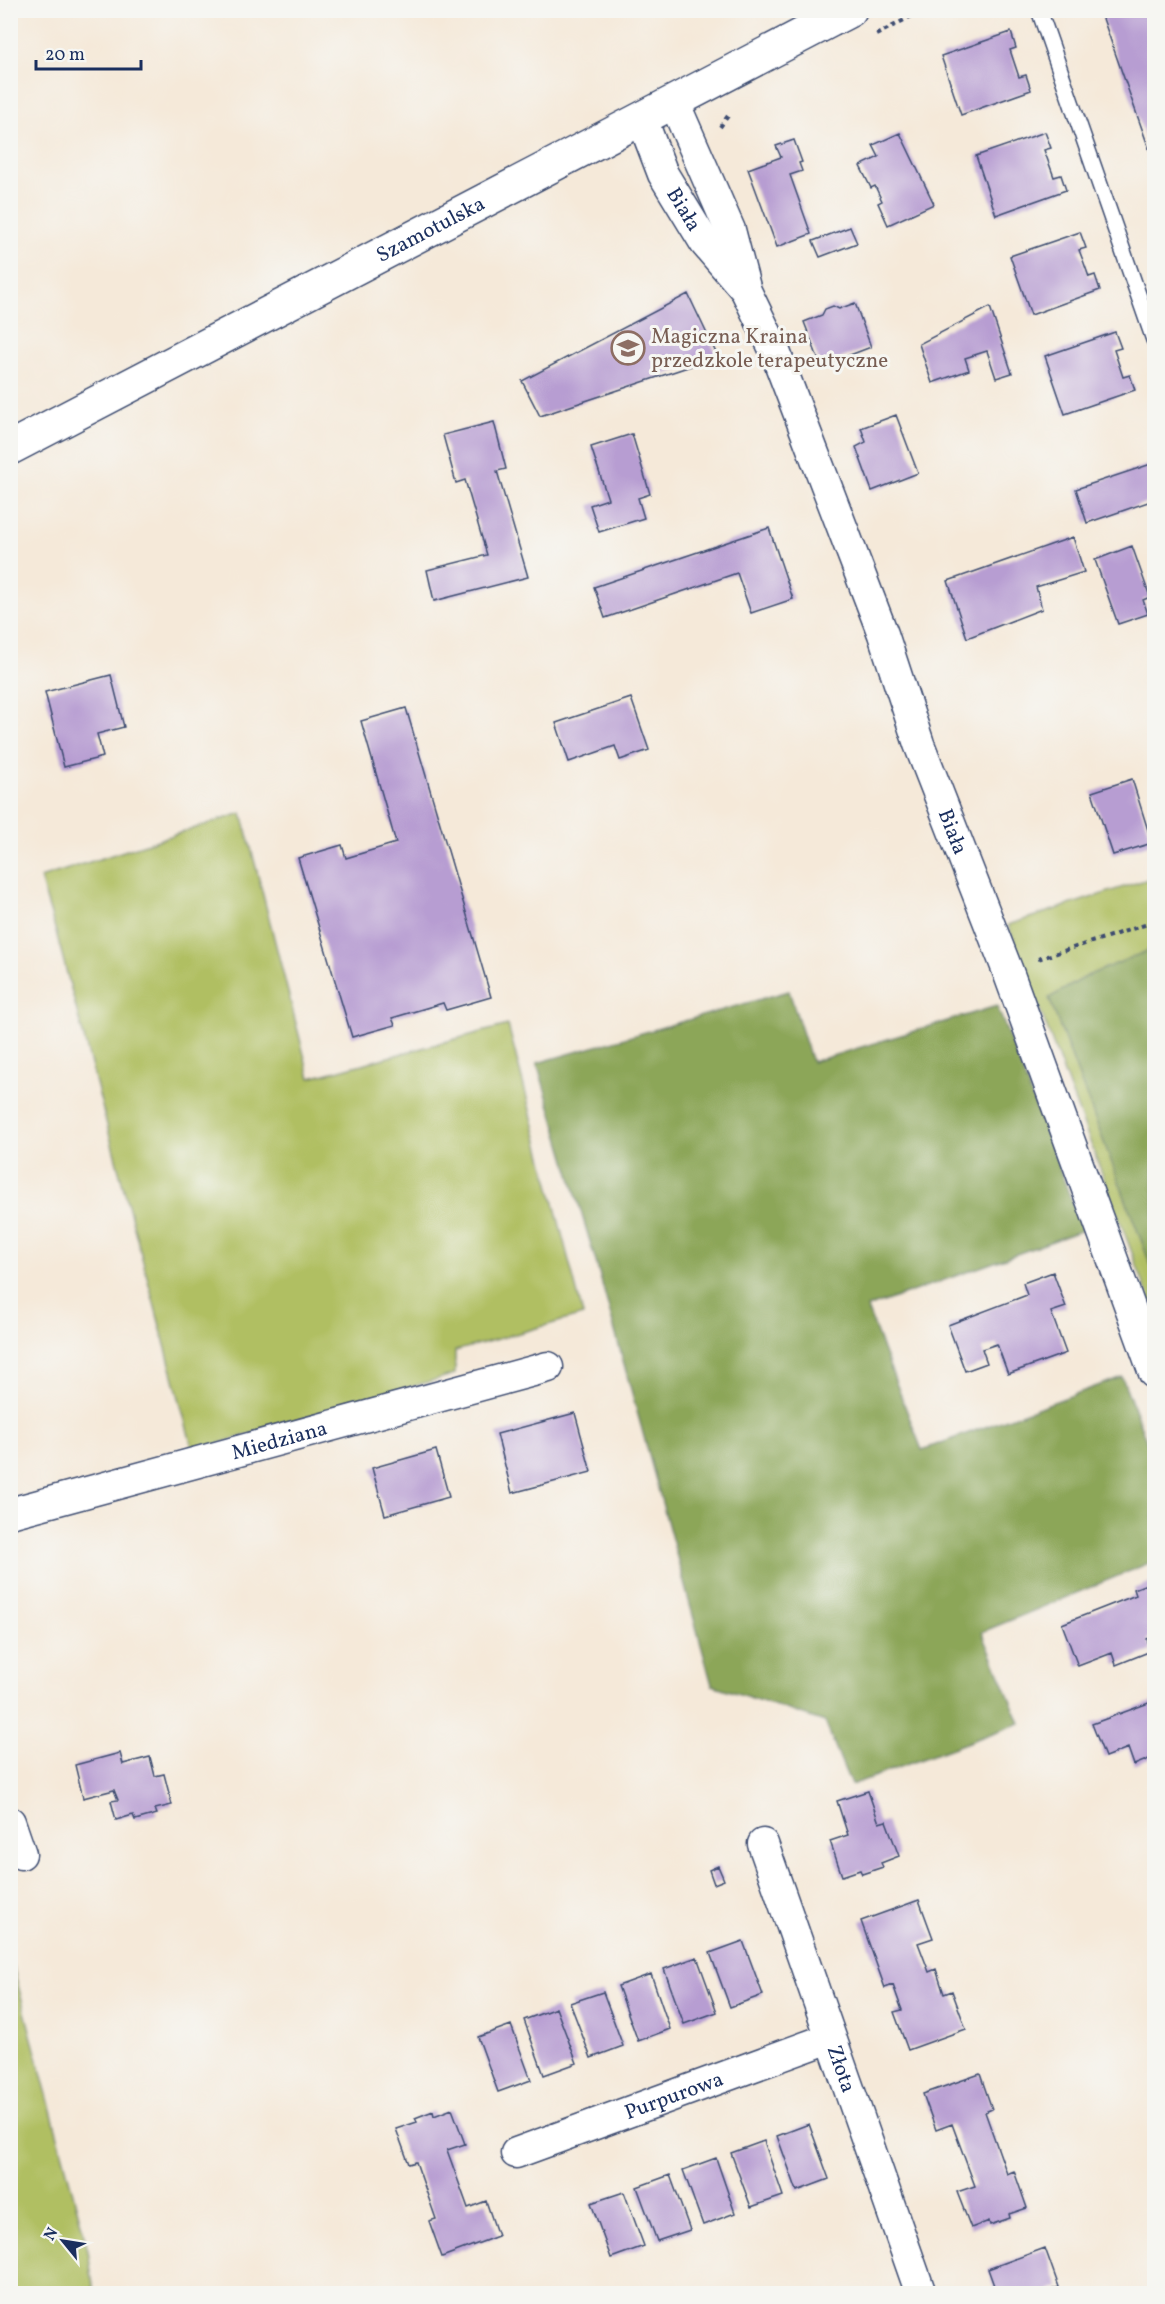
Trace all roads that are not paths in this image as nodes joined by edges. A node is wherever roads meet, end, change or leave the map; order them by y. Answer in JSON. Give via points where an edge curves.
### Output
{"nodes":[{"id":1,"x":850,"y":10,"type":"edge"},
{"id":2,"x":1039,"y":10,"type":"edge"},
{"id":3,"x":674,"y":102,"type":"junction"},
{"id":4,"x":642,"y":119,"type":"junction"},
{"id":5,"x":746,"y":291,"type":"junction"},
{"id":6,"x":1155,"y":340,"type":"edge"},
{"id":7,"x":10,"y":448,"type":"edge"},
{"id":8,"x":548,"y":1367,"type":"dead end"},
{"id":9,"x":1155,"y":1373,"type":"edge"},
{"id":10,"x":10,"y":1513,"type":"edge"},
{"id":11,"x":10,"y":1822,"type":"edge"},
{"id":12,"x":763,"y":1844,"type":"dead end"},
{"id":13,"x":21,"y":1854,"type":"dead end"},
{"id":14,"x":830,"y":2038,"type":"junction"},
{"id":15,"x":516,"y":2153,"type":"dead end"},
{"id":16,"x":921,"y":2294,"type":"edge"}],
"edges":[{"from":1,"to":3,"type":"street","name":"Szamotulska"},
{"from":2,"to":6,"type":"lane"},
{"from":3,"to":4,"type":"street","name":"Szamotulska"},
{"from":3,"to":5,"type":"street","name":"Biała","via":[[730,230]]},
{"from":4,"to":5,"type":"street","name":"Biała","via":[[663,174],[705,243]]},
{"from":4,"to":7,"type":"street","name":"Szamotulska"},
{"from":5,"to":9,"type":"street","name":"Biała","via":[[774,349],[883,634],[919,744],[1007,969]]},
{"from":8,"to":10,"type":"street","name":"Miedziana"},
{"from":11,"to":13,"type":"street"},
{"from":12,"to":14,"type":"street","name":"Złota"},
{"from":14,"to":15,"type":"street","name":"Purpurowa"},
{"from":14,"to":16,"type":"street","name":"Złota"}]}
